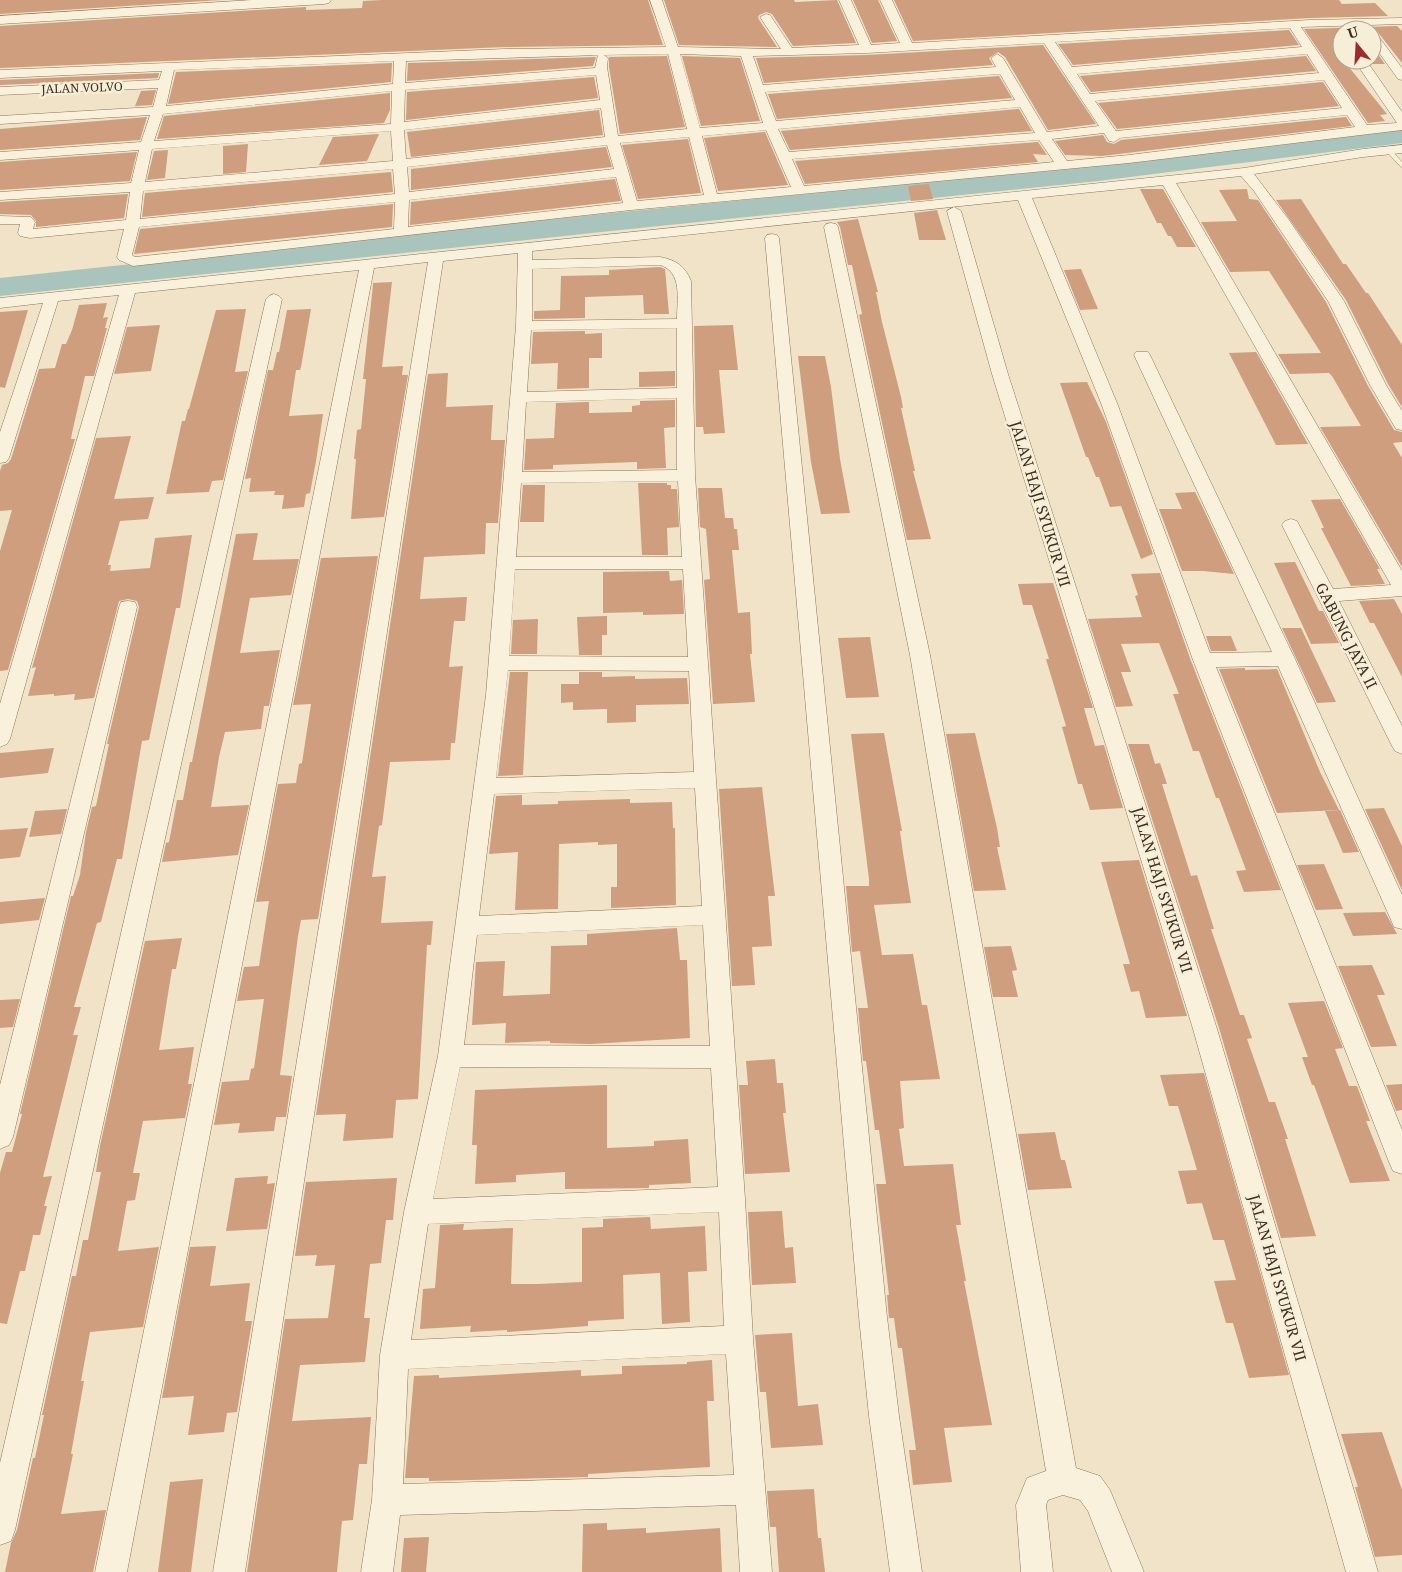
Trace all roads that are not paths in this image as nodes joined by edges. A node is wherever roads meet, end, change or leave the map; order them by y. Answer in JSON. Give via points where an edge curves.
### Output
{"nodes":[{"id":1,"x":324,"y":0,"type":"edge"},
{"id":2,"x":656,"y":0,"type":"edge"},
{"id":3,"x":845,"y":0,"type":"edge"},
{"id":4,"x":886,"y":0,"type":"edge"},
{"id":5,"x":253,"y":2,"type":"edge"},
{"id":6,"x":766,"y":17,"type":"dead end"},
{"id":7,"x":0,"y":20,"type":"edge"},
{"id":8,"x":1402,"y":21,"type":"edge"},
{"id":9,"x":1332,"y":22,"type":"edge"},
{"id":10,"x":1294,"y":24,"type":"junction"},
{"id":11,"x":1382,"y":24,"type":"edge"},
{"id":12,"x":1047,"y":40,"type":"junction"},
{"id":13,"x":987,"y":43,"type":"junction"},
{"id":14,"x":908,"y":47,"type":"junction"},
{"id":15,"x":867,"y":49,"type":"junction"},
{"id":16,"x":1382,"y":49,"type":"edge"},
{"id":17,"x":673,"y":50,"type":"junction"},
{"id":18,"x":1311,"y":50,"type":"junction"},
{"id":19,"x":602,"y":52,"type":"junction"},
{"id":20,"x":789,"y":52,"type":"junction"},
{"id":21,"x":746,"y":54,"type":"junction"},
{"id":22,"x":400,"y":57,"type":"junction"},
{"id":23,"x":169,"y":67,"type":"junction"},
{"id":24,"x":602,"y":69,"type":"junction"},
{"id":25,"x":1004,"y":70,"type":"junction"},
{"id":26,"x":1367,"y":70,"type":"edge"},
{"id":27,"x":1068,"y":71,"type":"junction"},
{"id":28,"x":0,"y":74,"type":"edge"},
{"id":29,"x":1327,"y":76,"type":"junction"},
{"id":30,"x":1402,"y":76,"type":"edge"},
{"id":31,"x":400,"y":81,"type":"junction"},
{"id":32,"x":164,"y":84,"type":"junction"},
{"id":33,"x":758,"y":89,"type":"junction"},
{"id":34,"x":0,"y":91,"type":"edge"},
{"id":35,"x":1086,"y":98,"type":"junction"},
{"id":36,"x":607,"y":103,"type":"junction"},
{"id":37,"x":1024,"y":103,"type":"junction"},
{"id":38,"x":158,"y":110,"type":"junction"},
{"id":39,"x":1350,"y":112,"type":"junction"},
{"id":40,"x":0,"y":120,"type":"edge"},
{"id":41,"x":1402,"y":121,"type":"edge"},
{"id":42,"x":1402,"y":126,"type":"edge"},
{"id":43,"x":397,"y":127,"type":"junction"},
{"id":44,"x":771,"y":127,"type":"junction"},
{"id":45,"x":1360,"y":130,"type":"junction"},
{"id":46,"x":1110,"y":132,"type":"junction"},
{"id":47,"x":695,"y":134,"type":"junction"},
{"id":48,"x":1043,"y":136,"type":"junction"},
{"id":49,"x":612,"y":140,"type":"junction"},
{"id":50,"x":146,"y":146,"type":"junction"},
{"id":51,"x":1395,"y":149,"type":"edge"},
{"id":52,"x":0,"y":156,"type":"edge"},
{"id":53,"x":786,"y":156,"type":"junction"},
{"id":54,"x":1129,"y":159,"type":"junction"},
{"id":55,"x":399,"y":164,"type":"junction"},
{"id":56,"x":1062,"y":164,"type":"junction"},
{"id":57,"x":1402,"y":166,"type":"edge"},
{"id":58,"x":621,"y":172,"type":"junction"},
{"id":59,"x":1244,"y":172,"type":"junction"},
{"id":60,"x":1167,"y":180,"type":"junction"},
{"id":61,"x":137,"y":187,"type":"junction"},
{"id":62,"x":800,"y":190,"type":"junction"},
{"id":63,"x":1023,"y":194,"type":"junction"},
{"id":64,"x":0,"y":196,"type":"edge"},
{"id":65,"x":402,"y":198,"type":"junction"},
{"id":66,"x":712,"y":199,"type":"junction"},
{"id":67,"x":632,"y":206,"type":"junction"},
{"id":68,"x":954,"y":211,"type":"dead end"},
{"id":69,"x":0,"y":220,"type":"edge"},
{"id":70,"x":132,"y":226,"type":"junction"},
{"id":71,"x":831,"y":227,"type":"dead end"},
{"id":72,"x":401,"y":232,"type":"junction"},
{"id":73,"x":772,"y":238,"type":"dead end"},
{"id":74,"x":524,"y":257,"type":"junction"},
{"id":75,"x":436,"y":258,"type":"junction"},
{"id":76,"x":368,"y":265,"type":"junction"},
{"id":77,"x":128,"y":290,"type":"junction"},
{"id":78,"x":52,"y":298,"type":"junction"},
{"id":79,"x":274,"y":299,"type":"dead end"},
{"id":80,"x":0,"y":303,"type":"edge"},
{"id":81,"x":684,"y":323,"type":"junction"},
{"id":82,"x":524,"y":326,"type":"junction"},
{"id":83,"x":1142,"y":355,"type":"dead end"},
{"id":84,"x":685,"y":393,"type":"junction"},
{"id":85,"x":518,"y":397,"type":"junction"},
{"id":86,"x":1402,"y":425,"type":"edge"},
{"id":87,"x":0,"y":458,"type":"edge"},
{"id":88,"x":686,"y":475,"type":"junction"},
{"id":89,"x":512,"y":478,"type":"junction"},
{"id":90,"x":1291,"y":525,"type":"dead end"},
{"id":91,"x":505,"y":563,"type":"junction"},
{"id":92,"x":692,"y":563,"type":"junction"},
{"id":93,"x":1402,"y":588,"type":"edge"},
{"id":94,"x":1326,"y":596,"type":"junction"},
{"id":95,"x":128,"y":607,"type":"dead end"},
{"id":96,"x":1285,"y":658,"type":"junction"},
{"id":97,"x":1203,"y":660,"type":"junction"},
{"id":98,"x":498,"y":663,"type":"junction"},
{"id":99,"x":698,"y":664,"type":"junction"},
{"id":100,"x":9,"y":675,"type":"edge"},
{"id":101,"x":0,"y":739,"type":"edge"},
{"id":102,"x":1402,"y":746,"type":"edge"},
{"id":103,"x":706,"y":780,"type":"junction"},
{"id":104,"x":484,"y":786,"type":"junction"},
{"id":105,"x":714,"y":915,"type":"junction"},
{"id":106,"x":1402,"y":920,"type":"edge"},
{"id":107,"x":466,"y":926,"type":"junction"},
{"id":108,"x":450,"y":1056,"type":"junction"},
{"id":109,"x":723,"y":1057,"type":"junction"},
{"id":110,"x":0,"y":1136,"type":"edge"},
{"id":111,"x":1402,"y":1162,"type":"edge"},
{"id":112,"x":732,"y":1199,"type":"junction"},
{"id":113,"x":417,"y":1212,"type":"junction"},
{"id":114,"x":739,"y":1339,"type":"junction"},
{"id":115,"x":394,"y":1355,"type":"junction"},
{"id":116,"x":1063,"y":1480,"type":"junction"},
{"id":117,"x":751,"y":1490,"type":"junction"},
{"id":118,"x":387,"y":1500,"type":"junction"},
{"id":119,"x":0,"y":1530,"type":"edge"},
{"id":120,"x":111,"y":1572,"type":"edge"},
{"id":121,"x":229,"y":1572,"type":"edge"},
{"id":122,"x":377,"y":1572,"type":"edge"},
{"id":123,"x":756,"y":1572,"type":"edge"},
{"id":124,"x":906,"y":1572,"type":"edge"},
{"id":125,"x":1037,"y":1572,"type":"edge"},
{"id":126,"x":1128,"y":1572,"type":"edge"},
{"id":127,"x":1362,"y":1572,"type":"edge"}],
"edges":[{"from":1,"to":5,"type":"street"},
{"from":2,"to":17,"type":"street"},
{"from":3,"to":15,"type":"street"},
{"from":4,"to":14,"type":"street"},
{"from":5,"to":7,"type":"street"},
{"from":6,"to":20,"type":"street"},
{"from":8,"to":11,"type":"street"},
{"from":9,"to":10,"type":"street"},
{"from":10,"to":12,"type":"street"},
{"from":10,"to":18,"type":"street"},
{"from":12,"to":13,"type":"street"},
{"from":12,"to":27,"type":"street"},
{"from":13,"to":14,"type":"street"},
{"from":13,"to":25,"type":"street"},
{"from":14,"to":15,"type":"street"},
{"from":15,"to":20,"type":"street"},
{"from":16,"to":30,"type":"street"},
{"from":17,"to":19,"type":"street"},
{"from":17,"to":21,"type":"street"},
{"from":17,"to":47,"type":"street"},
{"from":18,"to":27,"type":"street"},
{"from":18,"to":29,"type":"street"},
{"from":19,"to":22,"type":"street"},
{"from":19,"to":24,"type":"street"},
{"from":20,"to":21,"type":"street"},
{"from":21,"to":33,"type":"street"},
{"from":22,"to":23,"type":"street"},
{"from":22,"to":31,"type":"street"},
{"from":23,"to":28,"type":"street"},
{"from":23,"to":32,"type":"street"},
{"from":24,"to":31,"type":"street"},
{"from":24,"to":36,"type":"street"},
{"from":25,"to":33,"type":"street"},
{"from":25,"to":37,"type":"street"},
{"from":26,"to":41,"type":"street"},
{"from":27,"to":35,"type":"street"},
{"from":29,"to":35,"type":"street"},
{"from":29,"to":39,"type":"street"},
{"from":31,"to":38,"type":"street"},
{"from":31,"to":43,"type":"street"},
{"from":32,"to":34,"type":"street","name":"JALAN VOLVO"},
{"from":32,"to":38,"type":"street"},
{"from":33,"to":44,"type":"street"},
{"from":35,"to":46,"type":"street"},
{"from":36,"to":43,"type":"street"},
{"from":36,"to":49,"type":"street"},
{"from":37,"to":44,"type":"street"},
{"from":37,"to":48,"type":"street"},
{"from":38,"to":40,"type":"street"},
{"from":38,"to":50,"type":"street"},
{"from":39,"to":45,"type":"street","via":[[1362,128]]},
{"from":39,"to":46,"type":"street"},
{"from":42,"to":45,"type":"street"},
{"from":43,"to":50,"type":"street"},
{"from":43,"to":55,"type":"street"},
{"from":44,"to":47,"type":"street"},
{"from":44,"to":53,"type":"street"},
{"from":45,"to":54,"type":"street"},
{"from":46,"to":48,"type":"street"},
{"from":46,"to":54,"type":"street"},
{"from":47,"to":49,"type":"street"},
{"from":47,"to":66,"type":"street"},
{"from":48,"to":53,"type":"street"},
{"from":48,"to":56,"type":"street"},
{"from":49,"to":55,"type":"street"},
{"from":49,"to":58,"type":"street"},
{"from":50,"to":52,"type":"street"},
{"from":50,"to":61,"type":"street"},
{"from":51,"to":57,"type":"lane"},
{"from":51,"to":59,"type":"street"},
{"from":53,"to":62,"type":"street"},
{"from":54,"to":56,"type":"street"},
{"from":55,"to":61,"type":"street"},
{"from":55,"to":65,"type":"street"},
{"from":56,"to":62,"type":"street"},
{"from":58,"to":65,"type":"street"},
{"from":58,"to":67,"type":"street"},
{"from":59,"to":60,"type":"street"},
{"from":59,"to":86,"type":"street","via":[[1279,216],[1336,301],[1378,386]]},
{"from":60,"to":63,"type":"street"},
{"from":60,"to":93,"type":"street"},
{"from":61,"to":64,"type":"street"},
{"from":61,"to":70,"type":"street"},
{"from":62,"to":66,"type":"street"},
{"from":63,"to":74,"type":"street"},
{"from":63,"to":97,"type":"street","via":[[1109,404]]},
{"from":65,"to":70,"type":"street"},
{"from":65,"to":72,"type":"street"},
{"from":66,"to":67,"type":"street"},
{"from":67,"to":72,"type":"street"},
{"from":68,"to":127,"type":"street","name":"JALAN HAJI SYUKUR VII","via":[[1000,374],[1205,1029]]},
{"from":69,"to":70,"type":"street","via":[[26,220],[25,233],[30,234]]},
{"from":70,"to":72,"type":"street","via":[[124,257],[139,262]]},
{"from":71,"to":116,"type":"street","via":[[920,655]]},
{"from":73,"to":124,"type":"street","via":[[873,1317]]},
{"from":74,"to":75,"type":"street"},
{"from":74,"to":81,"type":"street","via":[[669,262],[679,270],[684,282]]},
{"from":74,"to":82,"type":"street"},
{"from":75,"to":76,"type":"street"},
{"from":75,"to":121,"type":"street"},
{"from":76,"to":77,"type":"street"},
{"from":76,"to":120,"type":"street"},
{"from":77,"to":78,"type":"street"},
{"from":77,"to":100,"type":"street"},
{"from":78,"to":80,"type":"street"},
{"from":78,"to":87,"type":"street"},
{"from":79,"to":119,"type":"street"},
{"from":81,"to":82,"type":"street"},
{"from":81,"to":84,"type":"street"},
{"from":82,"to":85,"type":"street"},
{"from":83,"to":96,"type":"street"},
{"from":84,"to":85,"type":"street"},
{"from":84,"to":88,"type":"street"},
{"from":85,"to":89,"type":"street"},
{"from":88,"to":89,"type":"street"},
{"from":88,"to":92,"type":"street"},
{"from":89,"to":91,"type":"street"},
{"from":90,"to":94,"type":"street","name":"GABUNG JAYA II"},
{"from":91,"to":92,"type":"street"},
{"from":91,"to":98,"type":"street"},
{"from":92,"to":99,"type":"street"},
{"from":93,"to":94,"type":"street"},
{"from":94,"to":102,"type":"street","name":"GABUNG JAYA II"},
{"from":95,"to":110,"type":"street"},
{"from":96,"to":97,"type":"street"},
{"from":96,"to":106,"type":"street"},
{"from":97,"to":111,"type":"street"},
{"from":98,"to":99,"type":"street"},
{"from":98,"to":104,"type":"street"},
{"from":99,"to":103,"type":"street"},
{"from":100,"to":101,"type":"street"},
{"from":103,"to":104,"type":"street"},
{"from":103,"to":105,"type":"street"},
{"from":104,"to":107,"type":"street"},
{"from":105,"to":107,"type":"street"},
{"from":105,"to":109,"type":"street"},
{"from":107,"to":108,"type":"street"},
{"from":108,"to":109,"type":"street"},
{"from":108,"to":113,"type":"street"},
{"from":109,"to":112,"type":"street"},
{"from":112,"to":113,"type":"street"},
{"from":112,"to":114,"type":"street"},
{"from":113,"to":115,"type":"street"},
{"from":114,"to":115,"type":"street"},
{"from":114,"to":117,"type":"street"},
{"from":115,"to":118,"type":"street"},
{"from":116,"to":125,"type":"street","via":[[1038,1489],[1031,1505]]},
{"from":116,"to":126,"type":"street","via":[[1089,1487],[1099,1501]]},
{"from":117,"to":118,"type":"street"},
{"from":117,"to":123,"type":"street"},
{"from":118,"to":122,"type":"street"}]}
